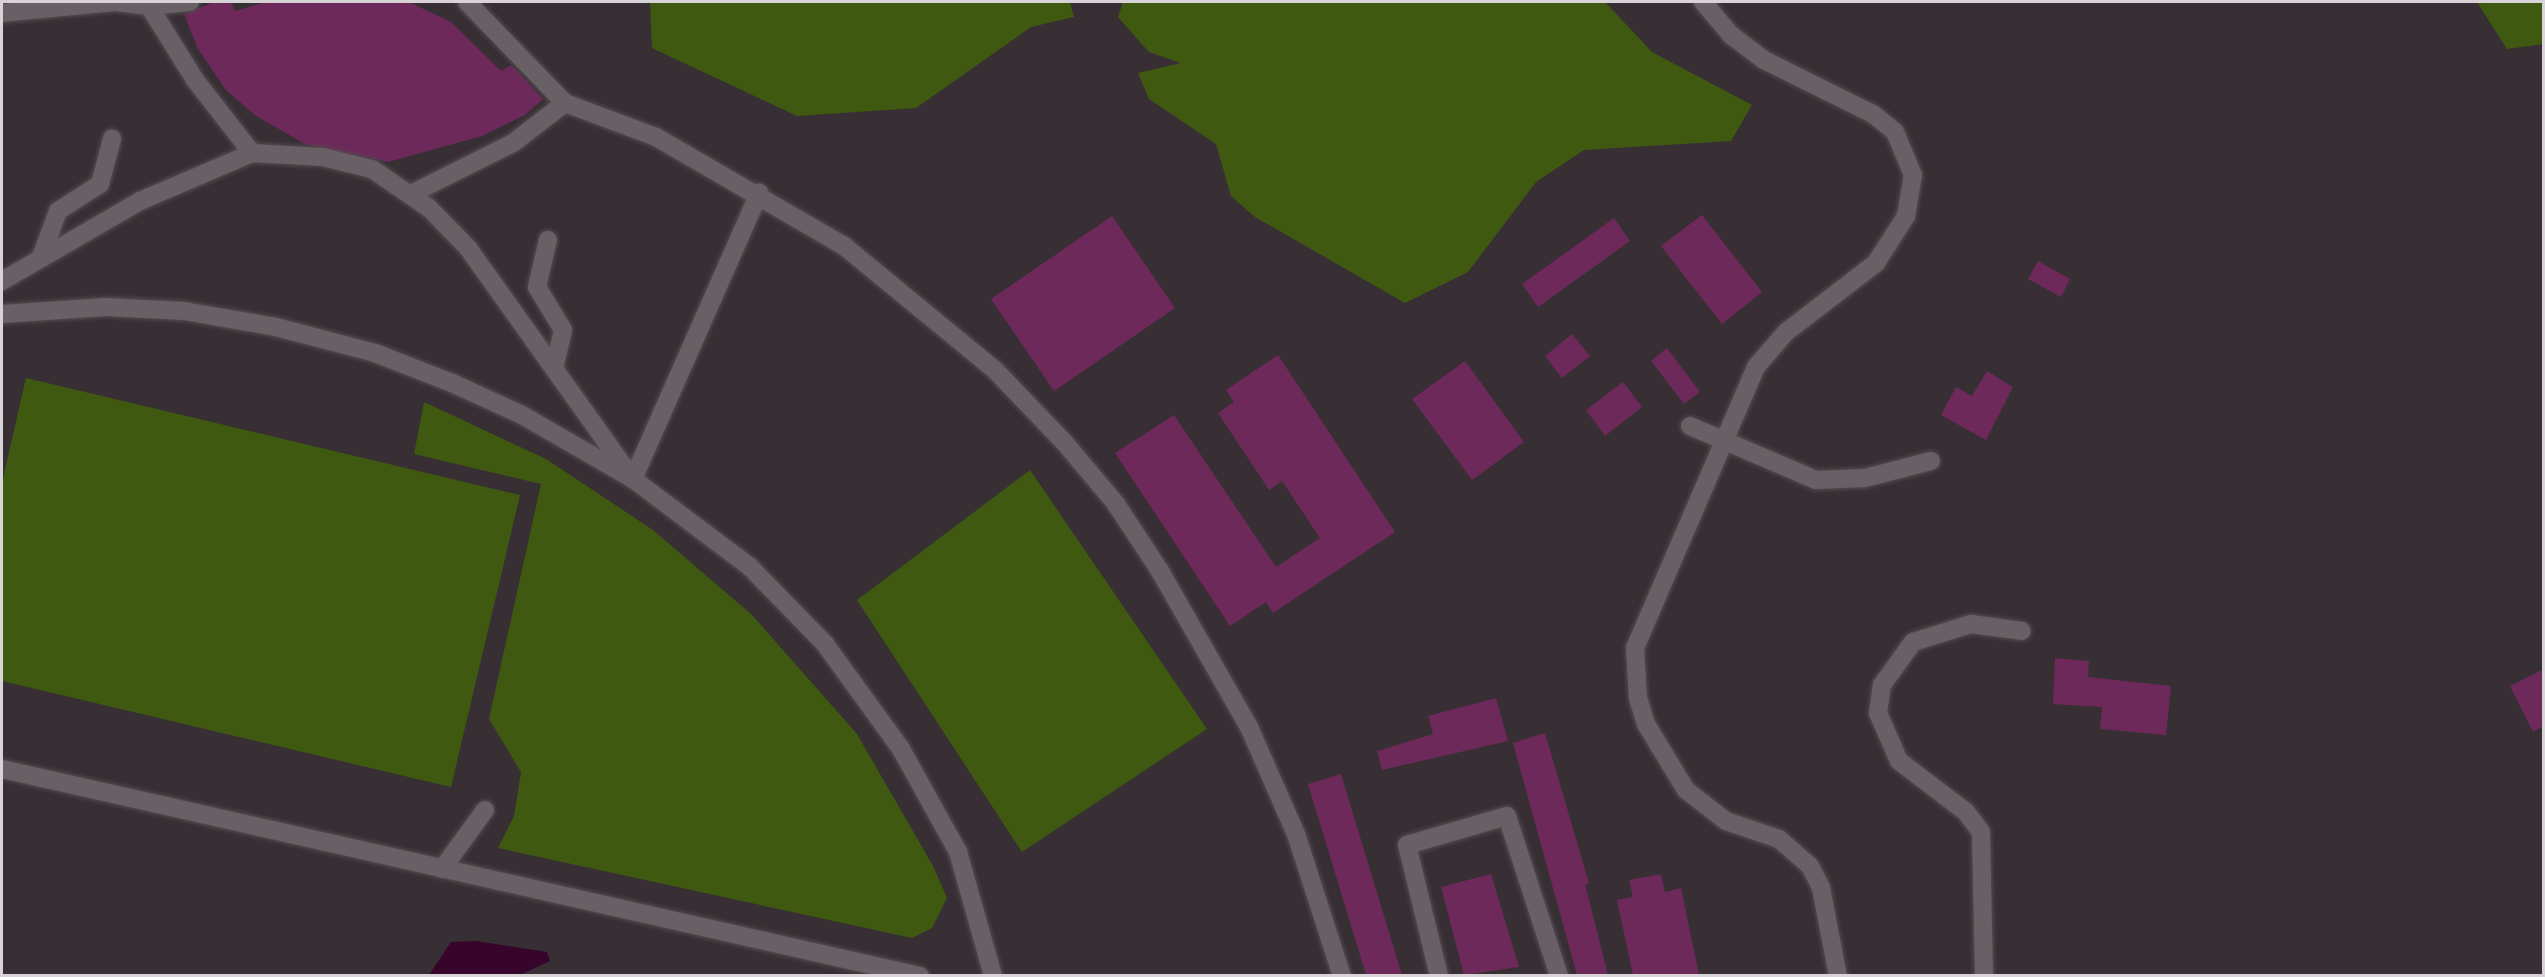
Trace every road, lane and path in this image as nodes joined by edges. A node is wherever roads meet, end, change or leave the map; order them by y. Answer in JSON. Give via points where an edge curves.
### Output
{"nodes":[{"id":1,"x":116,"y":2,"type":"edge"},
{"id":2,"x":190,"y":2,"type":"edge"},
{"id":3,"x":467,"y":2,"type":"edge"},
{"id":4,"x":1703,"y":2,"type":"edge"},
{"id":5,"x":148,"y":4,"type":"edge"},
{"id":6,"x":2,"y":13,"type":"edge"},
{"id":7,"x":565,"y":103,"type":"junction"},
{"id":8,"x":112,"y":139,"type":"dead end"},
{"id":9,"x":252,"y":153,"type":"junction"},
{"id":10,"x":759,"y":193,"type":"junction"},
{"id":11,"x":411,"y":194,"type":"junction"},
{"id":12,"x":548,"y":240,"type":"dead end"},
{"id":13,"x":41,"y":257,"type":"junction"},
{"id":14,"x":2,"y":281,"type":"edge"},
{"id":15,"x":2,"y":314,"type":"edge"},
{"id":16,"x":554,"y":369,"type":"junction"},
{"id":17,"x":1690,"y":426,"type":"dead end"},
{"id":18,"x":1722,"y":441,"type":"junction"},
{"id":19,"x":1931,"y":461,"type":"dead end"},
{"id":20,"x":633,"y":479,"type":"junction"},
{"id":21,"x":2022,"y":631,"type":"dead end"},
{"id":22,"x":2,"y":769,"type":"edge"},
{"id":23,"x":485,"y":810,"type":"dead end"},
{"id":24,"x":442,"y":868,"type":"junction"},
{"id":25,"x":851,"y":968,"type":"edge"},
{"id":26,"x":920,"y":975,"type":"edge"},
{"id":27,"x":993,"y":975,"type":"edge"},
{"id":28,"x":1342,"y":975,"type":"edge"},
{"id":29,"x":1439,"y":975,"type":"edge"},
{"id":30,"x":1559,"y":975,"type":"edge"},
{"id":31,"x":1838,"y":975,"type":"edge"},
{"id":32,"x":1984,"y":975,"type":"edge"}],
"edges":[{"from":1,"to":5,"type":"street"},
{"from":1,"to":6,"type":"street"},
{"from":2,"to":5,"type":"street"},
{"from":3,"to":7,"type":"street"},
{"from":4,"to":18,"type":"street","via":[[1731,35],[1764,60],[1874,114],[1895,132],[1912,175],[1906,216],[1891,244],[1858,278],[1770,346]]},
{"from":5,"to":9,"type":"street","via":[[195,80]]},
{"from":7,"to":10,"type":"street","via":[[656,137]]},
{"from":7,"to":11,"type":"street","via":[[513,143]]},
{"from":8,"to":13,"type":"street","via":[[100,184],[58,211]]},
{"from":9,"to":11,"type":"street","via":[[333,159],[372,169]]},
{"from":9,"to":13,"type":"street","via":[[140,201]]},
{"from":10,"to":20,"type":"street"},
{"from":10,"to":28,"type":"street","via":[[844,246],[952,332],[1053,430],[1116,504],[1249,727],[1296,834]]},
{"from":11,"to":16,"type":"street","via":[[468,248]]},
{"from":12,"to":16,"type":"street","via":[[537,287],[563,330]]},
{"from":13,"to":14,"type":"street"},
{"from":15,"to":20,"type":"street","via":[[106,306],[184,311],[276,327],[375,352],[522,415]]},
{"from":16,"to":20,"type":"street"},
{"from":17,"to":18,"type":"street"},
{"from":18,"to":19,"type":"street","via":[[1816,480],[1865,478]]},
{"from":18,"to":31,"type":"street","via":[[1645,616],[1635,648],[1638,698],[1664,757],[1701,806],[1779,839],[1809,866],[1821,888]]},
{"from":20,"to":27,"type":"street","via":[[749,566],[825,644],[901,749],[958,852]]},
{"from":21,"to":32,"type":"street","via":[[1971,624],[1912,642],[1882,685],[1878,713],[1899,761],[1966,812],[1981,832]]},
{"from":22,"to":24,"type":"street"},
{"from":23,"to":24,"type":"street"},
{"from":24,"to":25,"type":"street"},
{"from":25,"to":26,"type":"street"},
{"from":29,"to":30,"type":"street","via":[[1407,845],[1507,816]]}]}
